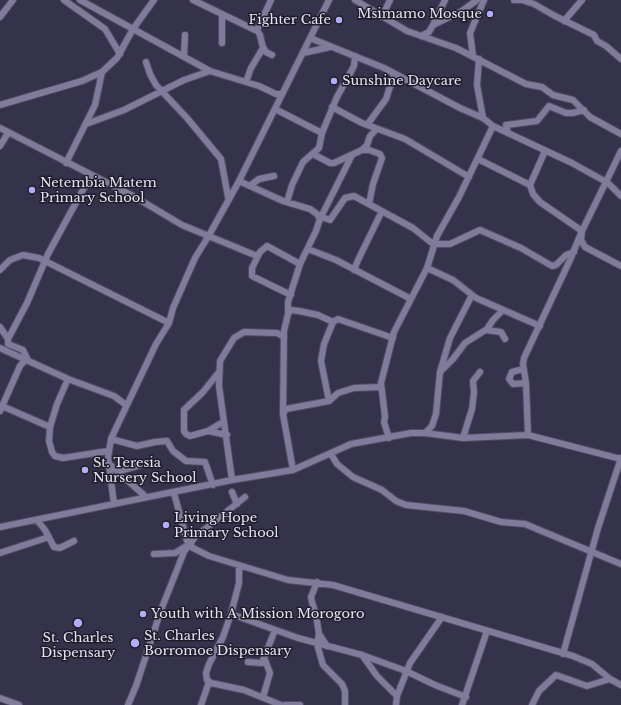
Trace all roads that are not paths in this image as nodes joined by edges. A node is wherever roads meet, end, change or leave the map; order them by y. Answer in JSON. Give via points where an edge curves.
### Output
{"nodes":[{"id":1,"x":13,"y":0,"type":"edge"},
{"id":2,"x":64,"y":0,"type":"edge"},
{"id":3,"x":80,"y":0,"type":"edge"},
{"id":4,"x":154,"y":0,"type":"edge"},
{"id":5,"x":193,"y":0,"type":"edge"},
{"id":6,"x":271,"y":0,"type":"edge"},
{"id":7,"x":356,"y":0,"type":"edge"},
{"id":8,"x":390,"y":0,"type":"edge"},
{"id":9,"x":445,"y":0,"type":"edge"},
{"id":10,"x":477,"y":0,"type":"edge"},
{"id":11,"x":484,"y":0,"type":"edge"},
{"id":12,"x":514,"y":0,"type":"edge"},
{"id":13,"x":522,"y":0,"type":"edge"},
{"id":14,"x":582,"y":0,"type":"edge"},
{"id":15,"x":327,"y":1,"type":"edge"},
{"id":16,"x":202,"y":2,"type":"edge"},
{"id":17,"x":222,"y":14,"type":"junction"},
{"id":18,"x":0,"y":17,"type":"edge"},
{"id":19,"x":382,"y":17,"type":"junction"},
{"id":20,"x":564,"y":21,"type":"junction"},
{"id":21,"x":433,"y":25,"type":"junction"},
{"id":22,"x":133,"y":29,"type":"junction"},
{"id":23,"x":257,"y":30,"type":"junction"},
{"id":24,"x":184,"y":35,"type":"dead end"},
{"id":25,"x":421,"y":36,"type":"junction"},
{"id":26,"x":310,"y":38,"type":"junction"},
{"id":27,"x":222,"y":43,"type":"dead end"},
{"id":28,"x":330,"y":47,"type":"junction"},
{"id":29,"x":263,"y":48,"type":"junction"},
{"id":30,"x":303,"y":53,"type":"junction"},
{"id":31,"x":120,"y":54,"type":"junction"},
{"id":32,"x":184,"y":56,"type":"junction"},
{"id":33,"x":272,"y":56,"type":"dead end"},
{"id":34,"x":355,"y":56,"type":"junction"},
{"id":35,"x":473,"y":56,"type":"junction"},
{"id":36,"x":479,"y":59,"type":"junction"},
{"id":37,"x":621,"y":59,"type":"edge"},
{"id":38,"x":146,"y":62,"type":"dead end"},
{"id":39,"x":210,"y":70,"type":"junction"},
{"id":40,"x":102,"y":72,"type":"junction"},
{"id":41,"x":394,"y":74,"type":"junction"},
{"id":42,"x":246,"y":82,"type":"junction"},
{"id":43,"x":161,"y":91,"type":"junction"},
{"id":44,"x":547,"y":91,"type":"junction"},
{"id":45,"x":282,"y":94,"type":"junction"},
{"id":46,"x":0,"y":105,"type":"edge"},
{"id":47,"x":549,"y":106,"type":"junction"},
{"id":48,"x":332,"y":107,"type":"junction"},
{"id":49,"x":275,"y":109,"type":"junction"},
{"id":50,"x":584,"y":110,"type":"junction"},
{"id":51,"x":482,"y":118,"type":"junction"},
{"id":52,"x":86,"y":124,"type":"junction"},
{"id":53,"x":367,"y":125,"type":"junction"},
{"id":54,"x":493,"y":126,"type":"junction"},
{"id":55,"x":0,"y":128,"type":"edge"},
{"id":56,"x":377,"y":129,"type":"junction"},
{"id":57,"x":322,"y":132,"type":"junction"},
{"id":58,"x":8,"y":133,"type":"junction"},
{"id":59,"x":508,"y":133,"type":"junction"},
{"id":60,"x":621,"y":134,"type":"edge"},
{"id":61,"x":0,"y":146,"type":"edge"},
{"id":62,"x":362,"y":150,"type":"junction"},
{"id":63,"x":545,"y":151,"type":"junction"},
{"id":64,"x":621,"y":151,"type":"edge"},
{"id":65,"x":313,"y":154,"type":"junction"},
{"id":66,"x":352,"y":155,"type":"junction"},
{"id":67,"x":478,"y":159,"type":"junction"},
{"id":68,"x":66,"y":163,"type":"junction"},
{"id":69,"x":91,"y":175,"type":"junction"},
{"id":70,"x":274,"y":176,"type":"dead end"},
{"id":71,"x":469,"y":177,"type":"junction"},
{"id":72,"x":239,"y":181,"type":"junction"},
{"id":73,"x":606,"y":182,"type":"junction"},
{"id":74,"x":251,"y":185,"type":"junction"},
{"id":75,"x":530,"y":185,"type":"junction"},
{"id":76,"x":621,"y":196,"type":"edge"},
{"id":77,"x":228,"y":198,"type":"dead end"},
{"id":78,"x":287,"y":202,"type":"junction"},
{"id":79,"x":369,"y":204,"type":"junction"},
{"id":80,"x":382,"y":211,"type":"junction"},
{"id":81,"x":321,"y":218,"type":"junction"},
{"id":82,"x":582,"y":231,"type":"junction"},
{"id":83,"x":208,"y":237,"type":"junction"},
{"id":84,"x":433,"y":244,"type":"junction"},
{"id":85,"x":585,"y":247,"type":"junction"},
{"id":86,"x":308,"y":249,"type":"junction"},
{"id":87,"x":574,"y":251,"type":"junction"},
{"id":88,"x":257,"y":256,"type":"junction"},
{"id":89,"x":45,"y":261,"type":"junction"},
{"id":90,"x":300,"y":264,"type":"junction"},
{"id":91,"x":621,"y":266,"type":"edge"},
{"id":92,"x":427,"y":268,"type":"junction"},
{"id":93,"x":0,"y":270,"type":"edge"},
{"id":94,"x":354,"y":270,"type":"junction"},
{"id":95,"x":291,"y":295,"type":"junction"},
{"id":96,"x":472,"y":295,"type":"junction"},
{"id":97,"x":411,"y":299,"type":"junction"},
{"id":98,"x":503,"y":310,"type":"junction"},
{"id":99,"x":288,"y":314,"type":"junction"},
{"id":100,"x":333,"y":322,"type":"junction"},
{"id":101,"x":169,"y":323,"type":"junction"},
{"id":102,"x":540,"y":326,"type":"junction"},
{"id":103,"x":0,"y":327,"type":"edge"},
{"id":104,"x":486,"y":330,"type":"junction"},
{"id":105,"x":284,"y":337,"type":"junction"},
{"id":106,"x":393,"y":338,"type":"junction"},
{"id":107,"x":8,"y":339,"type":"junction"},
{"id":108,"x":505,"y":339,"type":"dead end"},
{"id":109,"x":0,"y":348,"type":"edge"},
{"id":110,"x":24,"y":360,"type":"junction"},
{"id":111,"x":523,"y":369,"type":"junction"},
{"id":112,"x":219,"y":372,"type":"junction"},
{"id":113,"x":440,"y":372,"type":"junction"},
{"id":114,"x":480,"y":372,"type":"dead end"},
{"id":115,"x":68,"y":379,"type":"junction"},
{"id":116,"x":526,"y":383,"type":"junction"},
{"id":117,"x":381,"y":387,"type":"junction"},
{"id":118,"x":329,"y":401,"type":"junction"},
{"id":119,"x":126,"y":405,"type":"junction"},
{"id":120,"x":1,"y":408,"type":"edge"},
{"id":121,"x":283,"y":414,"type":"junction"},
{"id":122,"x":223,"y":422,"type":"junction"},
{"id":123,"x":50,"y":427,"type":"junction"},
{"id":124,"x":208,"y":431,"type":"junction"},
{"id":125,"x":425,"y":433,"type":"junction"},
{"id":126,"x":528,"y":434,"type":"junction"},
{"id":127,"x":227,"y":435,"type":"junction"},
{"id":128,"x":389,"y":438,"type":"junction"},
{"id":129,"x":463,"y":438,"type":"junction"},
{"id":130,"x":111,"y":439,"type":"junction"},
{"id":131,"x":108,"y":452,"type":"junction"},
{"id":132,"x":331,"y":454,"type":"junction"},
{"id":133,"x":621,"y":459,"type":"edge"},
{"id":134,"x":108,"y":462,"type":"junction"},
{"id":135,"x":145,"y":464,"type":"dead end"},
{"id":136,"x":293,"y":470,"type":"junction"},
{"id":137,"x":119,"y":471,"type":"junction"},
{"id":138,"x":232,"y":480,"type":"junction"},
{"id":139,"x":213,"y":485,"type":"junction"},
{"id":140,"x":232,"y":492,"type":"dead end"},
{"id":141,"x":174,"y":493,"type":"junction"},
{"id":142,"x":146,"y":497,"type":"junction"},
{"id":143,"x":245,"y":497,"type":"dead end"},
{"id":144,"x":114,"y":504,"type":"junction"},
{"id":145,"x":237,"y":504,"type":"junction"},
{"id":146,"x":37,"y":520,"type":"junction"},
{"id":147,"x":215,"y":522,"type":"junction"},
{"id":148,"x":222,"y":526,"type":"dead end"},
{"id":149,"x":0,"y":527,"type":"edge"},
{"id":150,"x":49,"y":537,"type":"junction"},
{"id":151,"x":74,"y":541,"type":"dead end"},
{"id":152,"x":190,"y":545,"type":"junction"},
{"id":153,"x":593,"y":551,"type":"junction"},
{"id":154,"x":0,"y":554,"type":"edge"},
{"id":155,"x":154,"y":554,"type":"dead end"},
{"id":156,"x":621,"y":564,"type":"edge"},
{"id":157,"x":239,"y":565,"type":"junction"},
{"id":158,"x":316,"y":582,"type":"junction"},
{"id":159,"x":231,"y":614,"type":"junction"},
{"id":160,"x":442,"y":617,"type":"junction"},
{"id":161,"x":275,"y":630,"type":"junction"},
{"id":162,"x":487,"y":631,"type":"junction"},
{"id":163,"x":319,"y":634,"type":"junction"},
{"id":164,"x":317,"y":644,"type":"junction"},
{"id":165,"x":327,"y":646,"type":"junction"},
{"id":166,"x":563,"y":654,"type":"junction"},
{"id":167,"x":362,"y":655,"type":"junction"},
{"id":168,"x":264,"y":660,"type":"junction"},
{"id":169,"x":248,"y":662,"type":"dead end"},
{"id":170,"x":406,"y":670,"type":"junction"},
{"id":171,"x":610,"y":679,"type":"junction"},
{"id":172,"x":209,"y":682,"type":"junction"},
{"id":173,"x":621,"y":685,"type":"edge"},
{"id":174,"x":397,"y":696,"type":"junction"},
{"id":175,"x":263,"y":697,"type":"junction"},
{"id":176,"x":466,"y":697,"type":"junction"},
{"id":177,"x":0,"y":698,"type":"edge"},
{"id":178,"x":19,"y":705,"type":"edge"},
{"id":179,"x":128,"y":705,"type":"edge"},
{"id":180,"x":201,"y":705,"type":"edge"},
{"id":181,"x":281,"y":705,"type":"edge"},
{"id":182,"x":285,"y":705,"type":"edge"},
{"id":183,"x":295,"y":705,"type":"edge"},
{"id":184,"x":345,"y":705,"type":"edge"},
{"id":185,"x":396,"y":705,"type":"edge"},
{"id":186,"x":462,"y":705,"type":"edge"},
{"id":187,"x":532,"y":705,"type":"edge"}],
"edges":[{"from":1,"to":18,"type":"street"},
{"from":2,"to":31,"type":"street","via":[[105,28]]},
{"from":3,"to":22,"type":"street"},
{"from":4,"to":22,"type":"street"},
{"from":5,"to":16,"type":"street"},
{"from":6,"to":23,"type":"street"},
{"from":7,"to":19,"type":"street"},
{"from":8,"to":19,"type":"street"},
{"from":9,"to":21,"type":"street"},
{"from":10,"to":21,"type":"street","via":[[462,11]]},
{"from":11,"to":35,"type":"street","via":[[470,33]]},
{"from":12,"to":13,"type":"street"},
{"from":13,"to":20,"type":"street"},
{"from":14,"to":20,"type":"street"},
{"from":15,"to":26,"type":"street"},
{"from":16,"to":17,"type":"street"},
{"from":17,"to":23,"type":"street"},
{"from":17,"to":27,"type":"street"},
{"from":19,"to":25,"type":"street"},
{"from":20,"to":37,"type":"street","via":[[594,36]]},
{"from":21,"to":25,"type":"street","via":[[429,32]]},
{"from":22,"to":31,"type":"street"},
{"from":22,"to":32,"type":"street"},
{"from":23,"to":29,"type":"street"},
{"from":24,"to":32,"type":"street"},
{"from":25,"to":35,"type":"street","via":[[437,40]]},
{"from":26,"to":28,"type":"street"},
{"from":26,"to":30,"type":"street"},
{"from":28,"to":30,"type":"street"},
{"from":28,"to":34,"type":"street"},
{"from":29,"to":33,"type":"street"},
{"from":29,"to":42,"type":"street","via":[[250,68]]},
{"from":30,"to":45,"type":"street"},
{"from":31,"to":40,"type":"street"},
{"from":32,"to":39,"type":"street"},
{"from":34,"to":41,"type":"street"},
{"from":34,"to":48,"type":"street","via":[[354,66]]},
{"from":35,"to":36,"type":"street"},
{"from":36,"to":44,"type":"street","via":[[522,83],[542,87]]},
{"from":36,"to":51,"type":"street","via":[[477,86]]},
{"from":38,"to":43,"type":"street"},
{"from":39,"to":42,"type":"street"},
{"from":39,"to":43,"type":"street"},
{"from":40,"to":46,"type":"street","via":[[82,81]]},
{"from":40,"to":52,"type":"street","via":[[98,98]]},
{"from":41,"to":51,"type":"street"},
{"from":41,"to":53,"type":"street","via":[[386,99]]},
{"from":42,"to":45,"type":"street"},
{"from":43,"to":52,"type":"street","via":[[124,110]]},
{"from":43,"to":77,"type":"street","via":[[221,159]]},
{"from":44,"to":47,"type":"street"},
{"from":44,"to":50,"type":"street","via":[[573,100]]},
{"from":45,"to":49,"type":"street"},
{"from":47,"to":50,"type":"street","via":[[566,113]]},
{"from":47,"to":59,"type":"street","via":[[537,121],[506,125]]},
{"from":48,"to":53,"type":"street"},
{"from":48,"to":57,"type":"street"},
{"from":49,"to":57,"type":"street"},
{"from":49,"to":72,"type":"street"},
{"from":50,"to":60,"type":"street","via":[[590,117]]},
{"from":51,"to":54,"type":"street"},
{"from":52,"to":68,"type":"street"},
{"from":53,"to":56,"type":"street"},
{"from":54,"to":59,"type":"street"},
{"from":54,"to":67,"type":"street"},
{"from":55,"to":58,"type":"street"},
{"from":56,"to":62,"type":"street"},
{"from":56,"to":71,"type":"street","via":[[405,140]]},
{"from":57,"to":65,"type":"street","via":[[319,148]]},
{"from":58,"to":61,"type":"street"},
{"from":58,"to":68,"type":"street"},
{"from":59,"to":63,"type":"street"},
{"from":62,"to":66,"type":"street"},
{"from":62,"to":79,"type":"street","via":[[380,154],[382,158]]},
{"from":63,"to":73,"type":"street"},
{"from":63,"to":75,"type":"street"},
{"from":64,"to":73,"type":"street"},
{"from":65,"to":66,"type":"street","via":[[330,163]]},
{"from":65,"to":78,"type":"street","via":[[303,162]]},
{"from":66,"to":81,"type":"street"},
{"from":67,"to":71,"type":"street"},
{"from":67,"to":75,"type":"street"},
{"from":68,"to":69,"type":"street"},
{"from":69,"to":83,"type":"street"},
{"from":69,"to":89,"type":"street"},
{"from":70,"to":74,"type":"street","via":[[259,179]]},
{"from":71,"to":84,"type":"street"},
{"from":72,"to":74,"type":"street"},
{"from":72,"to":83,"type":"street"},
{"from":73,"to":76,"type":"street"},
{"from":73,"to":82,"type":"street"},
{"from":74,"to":78,"type":"street"},
{"from":75,"to":82,"type":"street","via":[[532,194],[540,202]]},
{"from":78,"to":81,"type":"street","via":[[310,209]]},
{"from":79,"to":80,"type":"street"},
{"from":79,"to":81,"type":"street","via":[[359,198],[348,196],[330,220]]},
{"from":80,"to":84,"type":"street","via":[[413,228]]},
{"from":80,"to":94,"type":"street"},
{"from":81,"to":86,"type":"street"},
{"from":82,"to":85,"type":"street","via":[[581,240]]},
{"from":82,"to":87,"type":"street"},
{"from":83,"to":88,"type":"street"},
{"from":83,"to":101,"type":"street","via":[[194,258]]},
{"from":84,"to":87,"type":"street","via":[[450,244],[480,230],[521,248],[552,266],[556,266]]},
{"from":84,"to":92,"type":"street"},
{"from":85,"to":87,"type":"street"},
{"from":85,"to":91,"type":"street"},
{"from":86,"to":90,"type":"street"},
{"from":86,"to":94,"type":"street"},
{"from":87,"to":102,"type":"street"},
{"from":88,"to":90,"type":"street","via":[[267,246]]},
{"from":88,"to":95,"type":"street","via":[[252,276]]},
{"from":89,"to":93,"type":"street","via":[[23,255],[10,260]]},
{"from":89,"to":101,"type":"street"},
{"from":89,"to":107,"type":"street"},
{"from":90,"to":95,"type":"street"},
{"from":92,"to":96,"type":"street","via":[[453,280]]},
{"from":92,"to":97,"type":"street"},
{"from":94,"to":97,"type":"street"},
{"from":95,"to":99,"type":"street"},
{"from":96,"to":98,"type":"street"},
{"from":96,"to":113,"type":"street","via":[[450,338]]},
{"from":97,"to":106,"type":"street"},
{"from":98,"to":102,"type":"street"},
{"from":98,"to":104,"type":"street"},
{"from":99,"to":100,"type":"street","via":[[291,310],[299,311]]},
{"from":99,"to":105,"type":"street"},
{"from":100,"to":106,"type":"street","via":[[338,319]]},
{"from":100,"to":118,"type":"street","via":[[324,344],[321,361]]},
{"from":101,"to":119,"type":"street"},
{"from":102,"to":111,"type":"street","via":[[524,358]]},
{"from":103,"to":107,"type":"street"},
{"from":104,"to":108,"type":"street","via":[[501,332]]},
{"from":104,"to":113,"type":"street","via":[[465,343]]},
{"from":105,"to":112,"type":"street","via":[[266,332],[240,334],[225,350]]},
{"from":105,"to":121,"type":"street"},
{"from":106,"to":117,"type":"street"},
{"from":107,"to":110,"type":"street","via":[[8,344],[23,350],[26,355]]},
{"from":109,"to":110,"type":"street"},
{"from":110,"to":115,"type":"street"},
{"from":110,"to":120,"type":"street"},
{"from":111,"to":116,"type":"street"},
{"from":111,"to":116,"type":"street","via":[[512,372],[509,379],[513,384]]},
{"from":112,"to":122,"type":"street"},
{"from":112,"to":124,"type":"street","via":[[183,412],[186,434],[192,436]]},
{"from":113,"to":125,"type":"street","via":[[436,414],[432,426]]},
{"from":114,"to":129,"type":"street","via":[[473,381],[472,409]]},
{"from":115,"to":119,"type":"street","via":[[114,396]]},
{"from":115,"to":123,"type":"street"},
{"from":116,"to":126,"type":"street"},
{"from":117,"to":118,"type":"street","via":[[354,388],[338,393]]},
{"from":117,"to":128,"type":"street","via":[[384,422]]},
{"from":118,"to":121,"type":"street","via":[[286,409]]},
{"from":119,"to":130,"type":"street"},
{"from":120,"to":123,"type":"street"},
{"from":121,"to":136,"type":"street"},
{"from":122,"to":124,"type":"street"},
{"from":122,"to":127,"type":"street"},
{"from":123,"to":131,"type":"street","via":[[50,449],[58,457]]},
{"from":124,"to":127,"type":"street"},
{"from":125,"to":128,"type":"street"},
{"from":125,"to":129,"type":"street"},
{"from":126,"to":129,"type":"street"},
{"from":126,"to":133,"type":"street"},
{"from":127,"to":138,"type":"street"},
{"from":128,"to":132,"type":"street","via":[[351,444]]},
{"from":130,"to":131,"type":"street"},
{"from":130,"to":139,"type":"street","via":[[134,446],[167,442],[186,462],[205,462]]},
{"from":131,"to":134,"type":"street"},
{"from":132,"to":136,"type":"street"},
{"from":132,"to":153,"type":"street","via":[[337,464],[353,477],[382,490],[406,505],[464,511],[501,522],[524,524]]},
{"from":133,"to":153,"type":"street","via":[[602,513]]},
{"from":134,"to":137,"type":"street"},
{"from":134,"to":144,"type":"street"},
{"from":135,"to":137,"type":"street"},
{"from":136,"to":138,"type":"street"},
{"from":137,"to":142,"type":"street"},
{"from":138,"to":139,"type":"street"},
{"from":139,"to":141,"type":"street"},
{"from":140,"to":145,"type":"street"},
{"from":141,"to":142,"type":"street"},
{"from":141,"to":152,"type":"street"},
{"from":142,"to":144,"type":"street"},
{"from":143,"to":145,"type":"street"},
{"from":144,"to":146,"type":"street"},
{"from":145,"to":147,"type":"street"},
{"from":146,"to":149,"type":"street"},
{"from":146,"to":150,"type":"street"},
{"from":147,"to":148,"type":"street"},
{"from":147,"to":152,"type":"street","via":[[195,537]]},
{"from":150,"to":151,"type":"street","via":[[57,549]]},
{"from":150,"to":154,"type":"street"},
{"from":152,"to":155,"type":"street","via":[[175,553]]},
{"from":152,"to":157,"type":"street","via":[[209,556]]},
{"from":152,"to":179,"type":"street","via":[[178,564]]},
{"from":153,"to":156,"type":"street"},
{"from":153,"to":166,"type":"street"},
{"from":157,"to":158,"type":"street","via":[[288,580]]},
{"from":157,"to":159,"type":"street","via":[[239,583]]},
{"from":158,"to":160,"type":"street"},
{"from":158,"to":163,"type":"street","via":[[311,597]]},
{"from":159,"to":161,"type":"street"},
{"from":159,"to":172,"type":"street","via":[[206,673]]},
{"from":160,"to":162,"type":"street"},
{"from":160,"to":170,"type":"street"},
{"from":161,"to":164,"type":"street"},
{"from":161,"to":168,"type":"street"},
{"from":162,"to":166,"type":"street"},
{"from":162,"to":176,"type":"street"},
{"from":163,"to":164,"type":"street"},
{"from":163,"to":165,"type":"street"},
{"from":164,"to":165,"type":"street"},
{"from":164,"to":184,"type":"street","via":[[325,668],[345,690]]},
{"from":165,"to":167,"type":"street"},
{"from":166,"to":171,"type":"street","via":[[592,664]]},
{"from":167,"to":170,"type":"street"},
{"from":167,"to":174,"type":"street","via":[[377,676]]},
{"from":168,"to":169,"type":"street","via":[[261,664]]},
{"from":168,"to":175,"type":"street","via":[[270,673]]},
{"from":170,"to":174,"type":"street"},
{"from":170,"to":176,"type":"street"},
{"from":171,"to":173,"type":"street"},
{"from":171,"to":187,"type":"street","via":[[587,686],[556,675],[539,691]]},
{"from":172,"to":175,"type":"street"},
{"from":172,"to":180,"type":"street"},
{"from":174,"to":185,"type":"street"},
{"from":175,"to":181,"type":"street"},
{"from":176,"to":186,"type":"street"},
{"from":177,"to":178,"type":"street"},
{"from":182,"to":183,"type":"street"}]}
